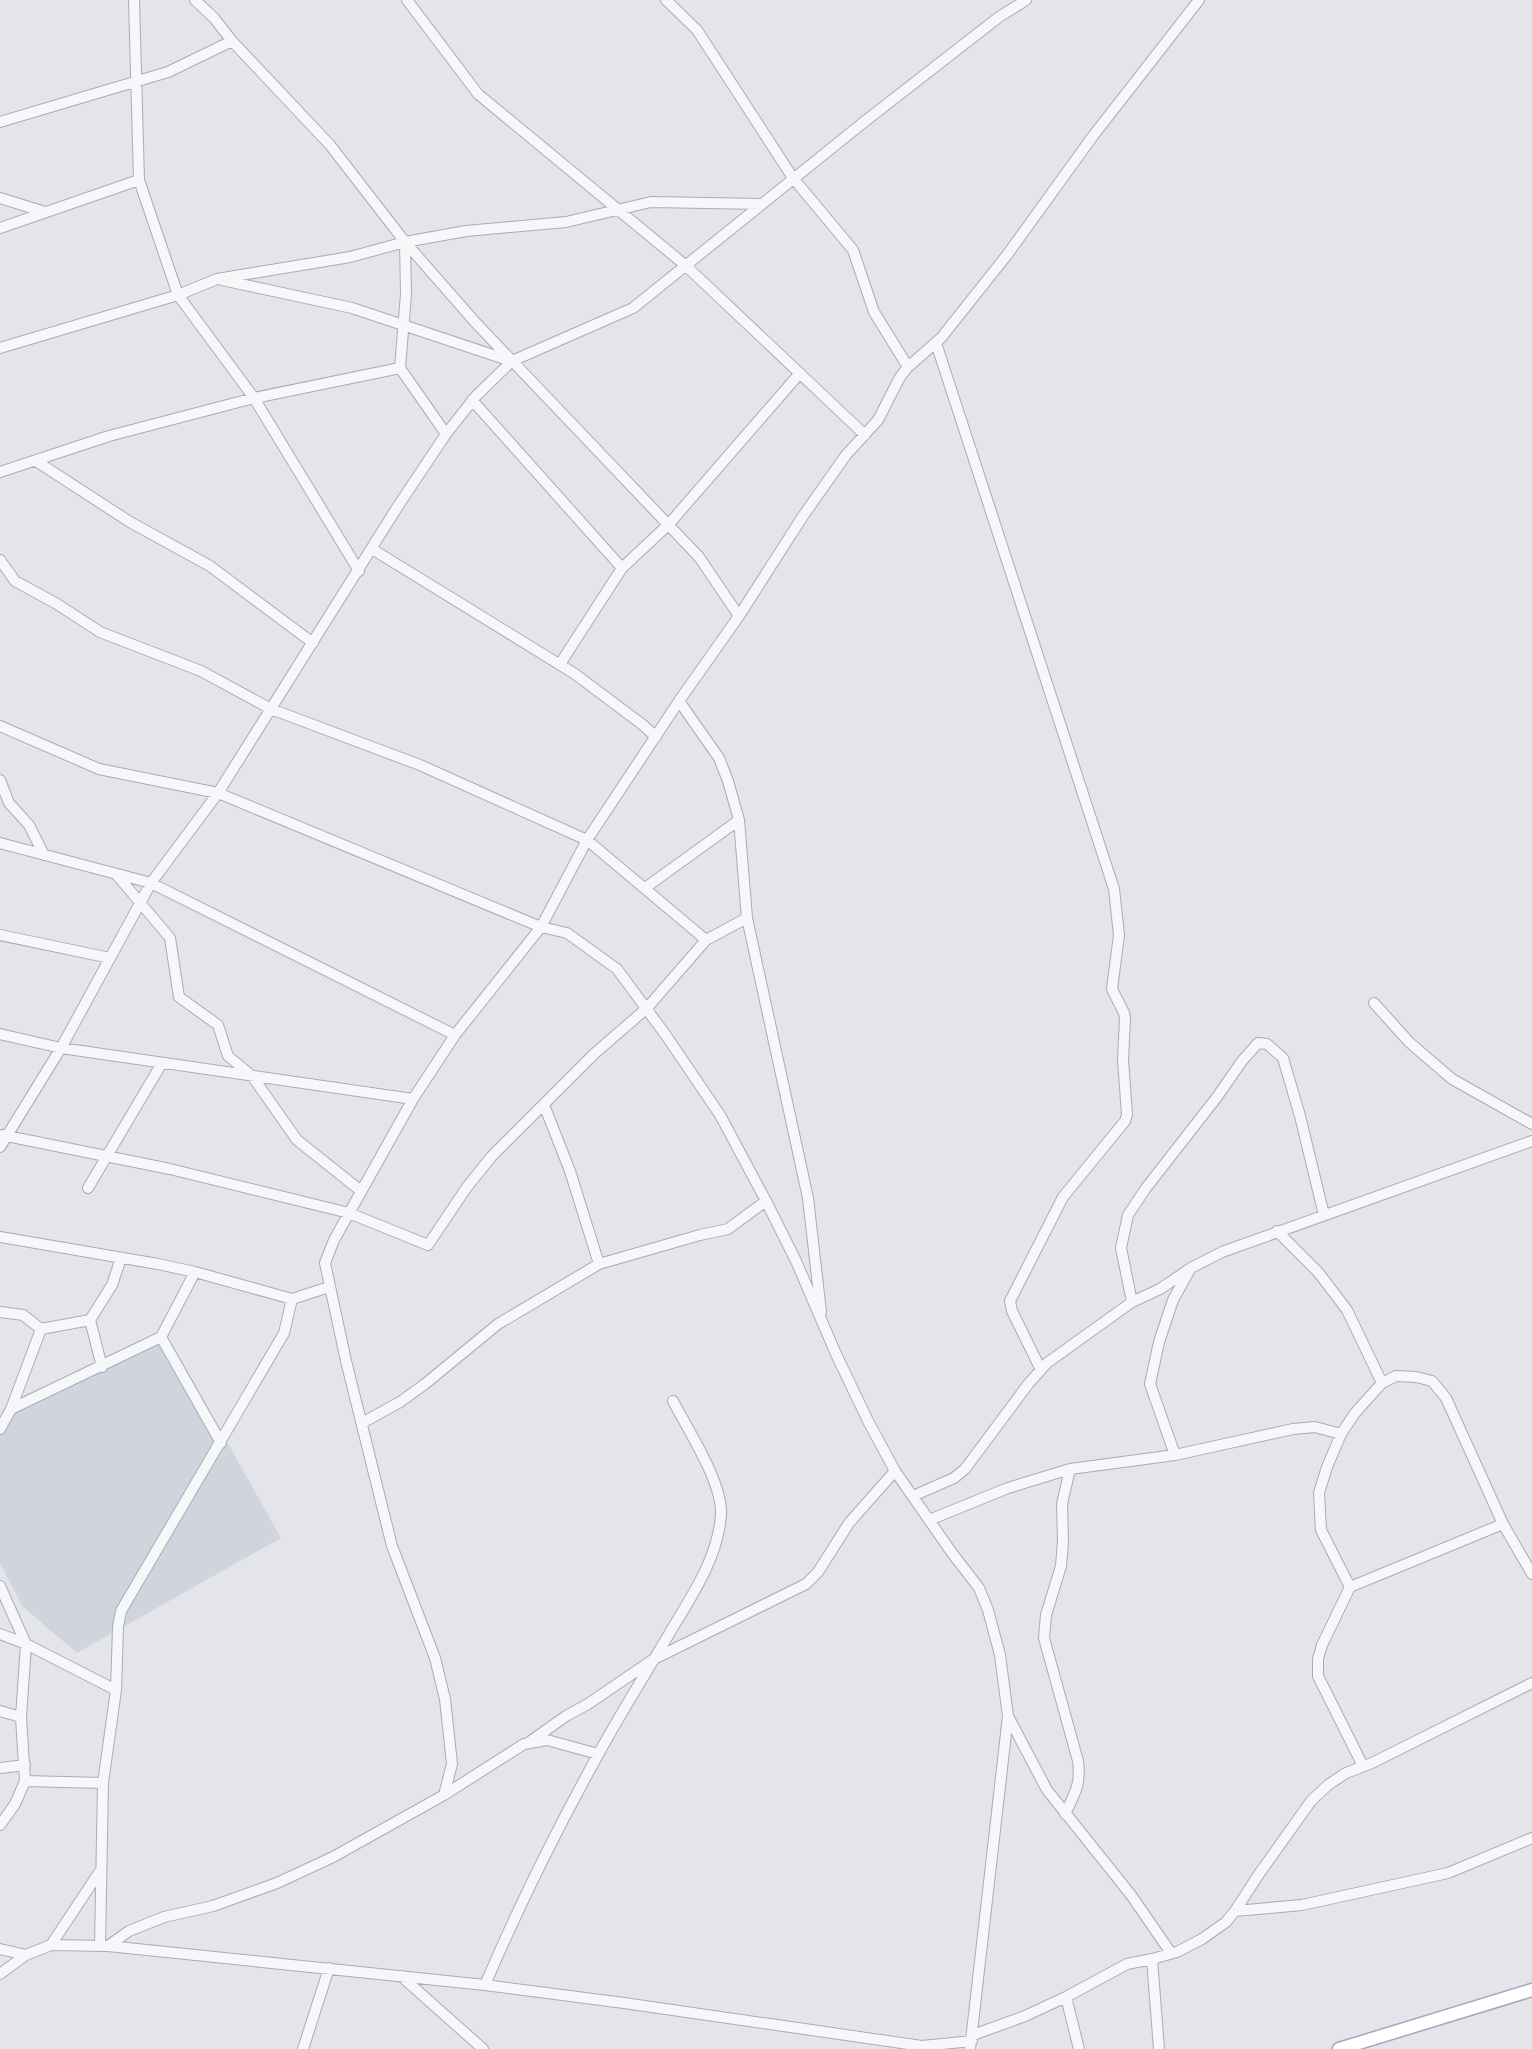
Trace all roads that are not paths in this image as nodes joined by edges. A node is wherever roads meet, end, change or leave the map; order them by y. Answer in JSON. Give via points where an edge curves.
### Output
{"nodes":[{"id":1,"x":134,"y":0,"type":"edge"},
{"id":2,"x":195,"y":0,"type":"edge"},
{"id":3,"x":407,"y":0,"type":"edge"},
{"id":4,"x":666,"y":0,"type":"edge"},
{"id":5,"x":1026,"y":0,"type":"edge"},
{"id":6,"x":1199,"y":0,"type":"edge"},
{"id":7,"x":232,"y":41,"type":"junction"},
{"id":8,"x":136,"y":82,"type":"junction"},
{"id":9,"x":0,"y":122,"type":"edge"},
{"id":10,"x":793,"y":178,"type":"junction"},
{"id":11,"x":139,"y":180,"type":"junction"},
{"id":12,"x":0,"y":198,"type":"edge"},
{"id":13,"x":761,"y":204,"type":"junction"},
{"id":14,"x":618,"y":210,"type":"junction"},
{"id":15,"x":45,"y":212,"type":"junction"},
{"id":16,"x":0,"y":228,"type":"edge"},
{"id":17,"x":405,"y":242,"type":"junction"},
{"id":18,"x":685,"y":266,"type":"junction"},
{"id":19,"x":217,"y":279,"type":"junction"},
{"id":20,"x":178,"y":295,"type":"junction"},
{"id":21,"x":403,"y":325,"type":"junction"},
{"id":22,"x":936,"y":343,"type":"junction"},
{"id":23,"x":0,"y":348,"type":"edge"},
{"id":24,"x":512,"y":361,"type":"junction"},
{"id":25,"x":908,"y":367,"type":"junction"},
{"id":26,"x":400,"y":368,"type":"junction"},
{"id":27,"x":800,"y":373,"type":"junction"},
{"id":28,"x":254,"y":398,"type":"junction"},
{"id":29,"x":472,"y":400,"type":"junction"},
{"id":30,"x":446,"y":434,"type":"junction"},
{"id":31,"x":865,"y":435,"type":"junction"},
{"id":32,"x":36,"y":461,"type":"junction"},
{"id":33,"x":0,"y":472,"type":"edge"},
{"id":34,"x":669,"y":524,"type":"junction"},
{"id":35,"x":372,"y":549,"type":"junction"},
{"id":36,"x":0,"y":560,"type":"edge"},
{"id":37,"x":622,"y":568,"type":"junction"},
{"id":38,"x":359,"y":571,"type":"junction"},
{"id":39,"x":739,"y":616,"type":"junction"},
{"id":40,"x":313,"y":643,"type":"junction"},
{"id":41,"x":560,"y":664,"type":"junction"},
{"id":42,"x":679,"y":701,"type":"junction"},
{"id":43,"x":271,"y":709,"type":"junction"},
{"id":44,"x":0,"y":726,"type":"edge"},
{"id":45,"x":656,"y":737,"type":"junction"},
{"id":46,"x":0,"y":780,"type":"edge"},
{"id":47,"x":218,"y":793,"type":"junction"},
{"id":48,"x":739,"y":820,"type":"junction"},
{"id":49,"x":587,"y":840,"type":"junction"},
{"id":50,"x":0,"y":843,"type":"edge"},
{"id":51,"x":44,"y":855,"type":"junction"},
{"id":52,"x":116,"y":874,"type":"junction"},
{"id":53,"x":151,"y":883,"type":"junction"},
{"id":54,"x":645,"y":888,"type":"junction"},
{"id":55,"x":140,"y":903,"type":"junction"},
{"id":56,"x":747,"y":918,"type":"junction"},
{"id":57,"x":541,"y":927,"type":"junction"},
{"id":58,"x":0,"y":935,"type":"edge"},
{"id":59,"x":706,"y":940,"type":"junction"},
{"id":60,"x":110,"y":958,"type":"junction"},
{"id":61,"x":1374,"y":1003,"type":"dead end"},
{"id":62,"x":647,"y":1008,"type":"junction"},
{"id":63,"x":0,"y":1034,"type":"edge"},
{"id":64,"x":455,"y":1034,"type":"junction"},
{"id":65,"x":61,"y":1048,"type":"junction"},
{"id":66,"x":162,"y":1063,"type":"junction"},
{"id":67,"x":252,"y":1076,"type":"junction"},
{"id":68,"x":413,"y":1099,"type":"junction"},
{"id":69,"x":544,"y":1104,"type":"junction"},
{"id":70,"x":1532,"y":1124,"type":"edge"},
{"id":71,"x":4,"y":1135,"type":"edge"},
{"id":72,"x":1532,"y":1141,"type":"edge"},
{"id":73,"x":0,"y":1147,"type":"edge"},
{"id":74,"x":107,"y":1157,"type":"junction"},
{"id":75,"x":88,"y":1188,"type":"dead end"},
{"id":76,"x":361,"y":1191,"type":"junction"},
{"id":77,"x":766,"y":1201,"type":"junction"},
{"id":78,"x":349,"y":1213,"type":"junction"},
{"id":79,"x":1324,"y":1216,"type":"junction"},
{"id":80,"x":1277,"y":1232,"type":"junction"},
{"id":81,"x":0,"y":1237,"type":"edge"},
{"id":82,"x":121,"y":1258,"type":"junction"},
{"id":83,"x":600,"y":1264,"type":"junction"},
{"id":84,"x":1191,"y":1268,"type":"junction"},
{"id":85,"x":195,"y":1272,"type":"junction"},
{"id":86,"x":329,"y":1287,"type":"junction"},
{"id":87,"x":292,"y":1299,"type":"junction"},
{"id":88,"x":1132,"y":1302,"type":"junction"},
{"id":89,"x":0,"y":1312,"type":"edge"},
{"id":90,"x":90,"y":1320,"type":"junction"},
{"id":91,"x":823,"y":1324,"type":"junction"},
{"id":92,"x":41,"y":1329,"type":"junction"},
{"id":93,"x":161,"y":1337,"type":"junction"},
{"id":94,"x":102,"y":1367,"type":"junction"},
{"id":95,"x":1041,"y":1370,"type":"junction"},
{"id":96,"x":1382,"y":1383,"type":"junction"},
{"id":97,"x":673,"y":1401,"type":"dead end"},
{"id":98,"x":11,"y":1409,"type":"junction"},
{"id":99,"x":362,"y":1423,"type":"junction"},
{"id":100,"x":0,"y":1429,"type":"edge"},
{"id":101,"x":1342,"y":1434,"type":"junction"},
{"id":102,"x":221,"y":1443,"type":"junction"},
{"id":103,"x":1175,"y":1455,"type":"junction"},
{"id":104,"x":1070,"y":1469,"type":"junction"},
{"id":105,"x":896,"y":1471,"type":"junction"},
{"id":106,"x":913,"y":1496,"type":"junction"},
{"id":107,"x":929,"y":1520,"type":"junction"},
{"id":108,"x":1503,"y":1524,"type":"junction"},
{"id":109,"x":1532,"y":1574,"type":"edge"},
{"id":110,"x":0,"y":1586,"type":"edge"},
{"id":111,"x":1350,"y":1588,"type":"junction"},
{"id":112,"x":0,"y":1634,"type":"edge"},
{"id":113,"x":26,"y":1644,"type":"junction"},
{"id":114,"x":654,"y":1659,"type":"junction"},
{"id":115,"x":1532,"y":1683,"type":"edge"},
{"id":116,"x":116,"y":1690,"type":"junction"},
{"id":117,"x":0,"y":1711,"type":"edge"},
{"id":118,"x":1008,"y":1716,"type":"junction"},
{"id":119,"x":21,"y":1717,"type":"junction"},
{"id":120,"x":528,"y":1743,"type":"junction"},
{"id":121,"x":598,"y":1754,"type":"junction"},
{"id":122,"x":25,"y":1765,"type":"junction"},
{"id":123,"x":1363,"y":1766,"type":"junction"},
{"id":124,"x":0,"y":1768,"type":"edge"},
{"id":125,"x":25,"y":1781,"type":"junction"},
{"id":126,"x":103,"y":1783,"type":"junction"},
{"id":127,"x":444,"y":1795,"type":"junction"},
{"id":128,"x":1065,"y":1814,"type":"junction"},
{"id":129,"x":0,"y":1825,"type":"edge"},
{"id":130,"x":1532,"y":1838,"type":"edge"},
{"id":131,"x":101,"y":1870,"type":"junction"},
{"id":132,"x":1235,"y":1911,"type":"junction"},
{"id":133,"x":51,"y":1945,"type":"junction"},
{"id":134,"x":104,"y":1946,"type":"junction"},
{"id":135,"x":0,"y":1948,"type":"edge"},
{"id":136,"x":1171,"y":1953,"type":"junction"},
{"id":137,"x":26,"y":1955,"type":"junction"},
{"id":138,"x":1152,"y":1959,"type":"junction"},
{"id":139,"x":329,"y":1968,"type":"junction"},
{"id":140,"x":0,"y":1974,"type":"edge"},
{"id":141,"x":401,"y":1976,"type":"junction"},
{"id":142,"x":485,"y":1985,"type":"junction"},
{"id":143,"x":1532,"y":1990,"type":"edge"},
{"id":144,"x":1066,"y":1997,"type":"junction"},
{"id":145,"x":972,"y":2042,"type":"edge"},
{"id":146,"x":303,"y":2049,"type":"edge"},
{"id":147,"x":483,"y":2049,"type":"edge"},
{"id":148,"x":1079,"y":2049,"type":"edge"},
{"id":149,"x":1159,"y":2049,"type":"edge"},
{"id":150,"x":1339,"y":2049,"type":"edge"}],
"edges":[{"from":1,"to":8,"type":"street"},
{"from":2,"to":7,"type":"street"},
{"from":3,"to":14,"type":"street","via":[[478,94]]},
{"from":4,"to":10,"type":"street","via":[[697,30]]},
{"from":5,"to":10,"type":"street","via":[[999,16]]},
{"from":6,"to":22,"type":"street","via":[[1093,136],[1007,255]]},
{"from":7,"to":8,"type":"street","via":[[168,72]]},
{"from":7,"to":17,"type":"street","via":[[330,145]]},
{"from":8,"to":9,"type":"street"},
{"from":8,"to":11,"type":"street"},
{"from":10,"to":13,"type":"street"},
{"from":10,"to":25,"type":"street","via":[[853,250],[874,312]]},
{"from":11,"to":15,"type":"street"},
{"from":11,"to":20,"type":"street"},
{"from":12,"to":15,"type":"street"},
{"from":13,"to":14,"type":"street","via":[[651,202]]},
{"from":13,"to":18,"type":"street"},
{"from":14,"to":17,"type":"street","via":[[566,222],[466,231]]},
{"from":14,"to":18,"type":"street"},
{"from":15,"to":16,"type":"street"},
{"from":17,"to":19,"type":"street","via":[[350,257]]},
{"from":17,"to":21,"type":"street"},
{"from":17,"to":24,"type":"street"},
{"from":18,"to":24,"type":"street","via":[[633,308]]},
{"from":18,"to":27,"type":"street"},
{"from":19,"to":20,"type":"street"},
{"from":19,"to":21,"type":"street","via":[[352,308]]},
{"from":20,"to":23,"type":"street"},
{"from":20,"to":28,"type":"street"},
{"from":21,"to":24,"type":"street"},
{"from":21,"to":26,"type":"street"},
{"from":22,"to":25,"type":"street"},
{"from":22,"to":95,"type":"street","via":[[1114,889],[1118,935],[1112,990],[1125,1018],[1123,1060],[1127,1115],[1063,1197],[1010,1301]]},
{"from":24,"to":29,"type":"street"},
{"from":24,"to":34,"type":"street"},
{"from":25,"to":31,"type":"street","via":[[878,420]]},
{"from":26,"to":28,"type":"street"},
{"from":26,"to":30,"type":"street"},
{"from":27,"to":31,"type":"street"},
{"from":27,"to":34,"type":"street"},
{"from":28,"to":32,"type":"street","via":[[109,436]]},
{"from":28,"to":38,"type":"street"},
{"from":29,"to":30,"type":"street"},
{"from":29,"to":37,"type":"street"},
{"from":30,"to":35,"type":"street"},
{"from":31,"to":39,"type":"street","via":[[846,455]]},
{"from":32,"to":33,"type":"street"},
{"from":32,"to":40,"type":"street","via":[[130,522],[210,566]]},
{"from":34,"to":37,"type":"street"},
{"from":34,"to":39,"type":"street","via":[[699,557]]},
{"from":35,"to":38,"type":"street"},
{"from":35,"to":41,"type":"street"},
{"from":36,"to":43,"type":"street","via":[[15,581],[100,632],[201,671]]},
{"from":37,"to":41,"type":"street"},
{"from":38,"to":40,"type":"street"},
{"from":39,"to":42,"type":"street"},
{"from":40,"to":43,"type":"street"},
{"from":41,"to":45,"type":"street"},
{"from":42,"to":45,"type":"street"},
{"from":42,"to":48,"type":"street","via":[[719,758]]},
{"from":43,"to":47,"type":"street"},
{"from":43,"to":49,"type":"street","via":[[420,765]]},
{"from":44,"to":47,"type":"street","via":[[99,769]]},
{"from":45,"to":49,"type":"street"},
{"from":46,"to":51,"type":"street","via":[[9,803],[29,825]]},
{"from":47,"to":53,"type":"street"},
{"from":47,"to":57,"type":"street"},
{"from":48,"to":54,"type":"street"},
{"from":48,"to":56,"type":"street"},
{"from":49,"to":54,"type":"street"},
{"from":49,"to":57,"type":"street"},
{"from":50,"to":51,"type":"street"},
{"from":51,"to":52,"type":"street"},
{"from":52,"to":53,"type":"street"},
{"from":52,"to":55,"type":"street"},
{"from":53,"to":55,"type":"street"},
{"from":53,"to":64,"type":"street"},
{"from":54,"to":59,"type":"street"},
{"from":55,"to":60,"type":"street"},
{"from":55,"to":67,"type":"street","via":[[170,938],[179,997],[218,1025],[228,1056]]},
{"from":56,"to":59,"type":"street"},
{"from":56,"to":91,"type":"street","via":[[808,1198]]},
{"from":57,"to":62,"type":"street","via":[[567,933],[617,969]]},
{"from":57,"to":64,"type":"street"},
{"from":58,"to":60,"type":"street"},
{"from":59,"to":62,"type":"street"},
{"from":60,"to":65,"type":"street"},
{"from":61,"to":70,"type":"street","via":[[1409,1042],[1452,1079]]},
{"from":62,"to":69,"type":"street"},
{"from":62,"to":77,"type":"street","via":[[720,1115]]},
{"from":63,"to":65,"type":"street"},
{"from":64,"to":68,"type":"street"},
{"from":65,"to":66,"type":"street"},
{"from":65,"to":71,"type":"street"},
{"from":66,"to":67,"type":"street"},
{"from":66,"to":74,"type":"street"},
{"from":67,"to":68,"type":"street"},
{"from":67,"to":76,"type":"street","via":[[297,1140]]},
{"from":68,"to":76,"type":"street"},
{"from":69,"to":78,"type":"street","via":[[492,1156],[428,1245]]},
{"from":69,"to":83,"type":"street"},
{"from":71,"to":73,"type":"street"},
{"from":71,"to":74,"type":"street"},
{"from":72,"to":79,"type":"street"},
{"from":74,"to":75,"type":"street"},
{"from":74,"to":78,"type":"street","via":[[170,1169]]},
{"from":76,"to":78,"type":"street"},
{"from":77,"to":83,"type":"street","via":[[728,1229]]},
{"from":77,"to":91,"type":"street"},
{"from":78,"to":86,"type":"street","via":[[325,1263]]},
{"from":79,"to":80,"type":"street"},
{"from":79,"to":88,"type":"street","via":[[1283,1058],[1267,1044],[1258,1043],[1128,1215],[1121,1248]]},
{"from":80,"to":84,"type":"street","via":[[1222,1252]]},
{"from":80,"to":96,"type":"street","via":[[1318,1272],[1347,1310]]},
{"from":81,"to":82,"type":"street"},
{"from":82,"to":85,"type":"street"},
{"from":82,"to":90,"type":"street","via":[[112,1285]]},
{"from":83,"to":99,"type":"street","via":[[498,1324],[425,1384]]},
{"from":84,"to":88,"type":"street","via":[[1160,1289]]},
{"from":84,"to":103,"type":"street","via":[[1173,1300],[1150,1384]]},
{"from":85,"to":87,"type":"street"},
{"from":85,"to":93,"type":"street"},
{"from":86,"to":87,"type":"street"},
{"from":86,"to":99,"type":"street"},
{"from":87,"to":102,"type":"street","via":[[284,1333]]},
{"from":88,"to":95,"type":"street"},
{"from":89,"to":92,"type":"street","via":[[23,1316]]},
{"from":90,"to":92,"type":"street"},
{"from":90,"to":94,"type":"street"},
{"from":91,"to":105,"type":"street","via":[[868,1421]]},
{"from":92,"to":98,"type":"street"},
{"from":93,"to":94,"type":"street"},
{"from":93,"to":102,"type":"street"},
{"from":94,"to":98,"type":"street"},
{"from":95,"to":106,"type":"street","via":[[965,1469],[954,1478]]},
{"from":96,"to":101,"type":"street","via":[[1355,1412]]},
{"from":96,"to":108,"type":"street","via":[[1396,1376],[1416,1377],[1437,1387],[1446,1398]]},
{"from":97,"to":114,"type":"street","via":[[715,1481],[721,1513],[718,1537],[704,1575]]},
{"from":98,"to":100,"type":"street"},
{"from":99,"to":127,"type":"street","via":[[392,1546],[436,1658],[445,1699],[452,1764]]},
{"from":101,"to":103,"type":"street","via":[[1315,1427],[1293,1429]]},
{"from":101,"to":111,"type":"street","via":[[1319,1493],[1320,1530]]},
{"from":102,"to":116,"type":"street","via":[[121,1611]]},
{"from":103,"to":104,"type":"street"},
{"from":104,"to":107,"type":"street","via":[[1008,1488]]},
{"from":104,"to":128,"type":"street","via":[[1062,1504],[1061,1566],[1046,1615],[1044,1638],[1078,1761],[1078,1787]]},
{"from":105,"to":106,"type":"street"},
{"from":105,"to":114,"type":"street","via":[[849,1523],[818,1572],[806,1584]]},
{"from":106,"to":107,"type":"street"},
{"from":107,"to":118,"type":"street","via":[[980,1588],[1000,1655]]},
{"from":108,"to":109,"type":"street"},
{"from":108,"to":111,"type":"street"},
{"from":110,"to":113,"type":"street"},
{"from":111,"to":123,"type":"street","via":[[1322,1645],[1318,1676]]},
{"from":112,"to":113,"type":"street"},
{"from":113,"to":116,"type":"street"},
{"from":113,"to":119,"type":"street"},
{"from":114,"to":120,"type":"street"},
{"from":114,"to":121,"type":"street"},
{"from":115,"to":123,"type":"street"},
{"from":116,"to":126,"type":"street"},
{"from":117,"to":119,"type":"street"},
{"from":118,"to":128,"type":"street","via":[[1047,1790]]},
{"from":118,"to":145,"type":"street"},
{"from":119,"to":122,"type":"street"},
{"from":120,"to":121,"type":"street","via":[[547,1740]]},
{"from":120,"to":127,"type":"street"},
{"from":121,"to":142,"type":"street","via":[[516,1914]]},
{"from":122,"to":124,"type":"street"},
{"from":122,"to":125,"type":"street"},
{"from":123,"to":132,"type":"street","via":[[1346,1772],[1311,1801]]},
{"from":125,"to":126,"type":"street"},
{"from":125,"to":129,"type":"street","via":[[15,1804]]},
{"from":126,"to":131,"type":"street"},
{"from":127,"to":134,"type":"street","via":[[333,1857],[277,1884],[213,1906],[164,1917],[129,1931]]},
{"from":128,"to":136,"type":"street","via":[[1131,1895]]},
{"from":130,"to":132,"type":"street","via":[[1448,1873],[1302,1905]]},
{"from":131,"to":133,"type":"street"},
{"from":131,"to":134,"type":"street"},
{"from":132,"to":136,"type":"street","via":[[1226,1922],[1202,1939]]},
{"from":133,"to":134,"type":"street"},
{"from":133,"to":137,"type":"street"},
{"from":134,"to":139,"type":"street"},
{"from":135,"to":137,"type":"street"},
{"from":136,"to":138,"type":"street"},
{"from":137,"to":140,"type":"street"},
{"from":138,"to":144,"type":"street","via":[[1127,1964]]},
{"from":138,"to":149,"type":"street"},
{"from":139,"to":141,"type":"street"},
{"from":139,"to":146,"type":"street"},
{"from":141,"to":142,"type":"street"},
{"from":141,"to":147,"type":"street"},
{"from":142,"to":145,"type":"street","via":[[922,2046]]},
{"from":143,"to":150,"type":"main road"},
{"from":144,"to":145,"type":"street"},
{"from":144,"to":148,"type":"street"}]}
